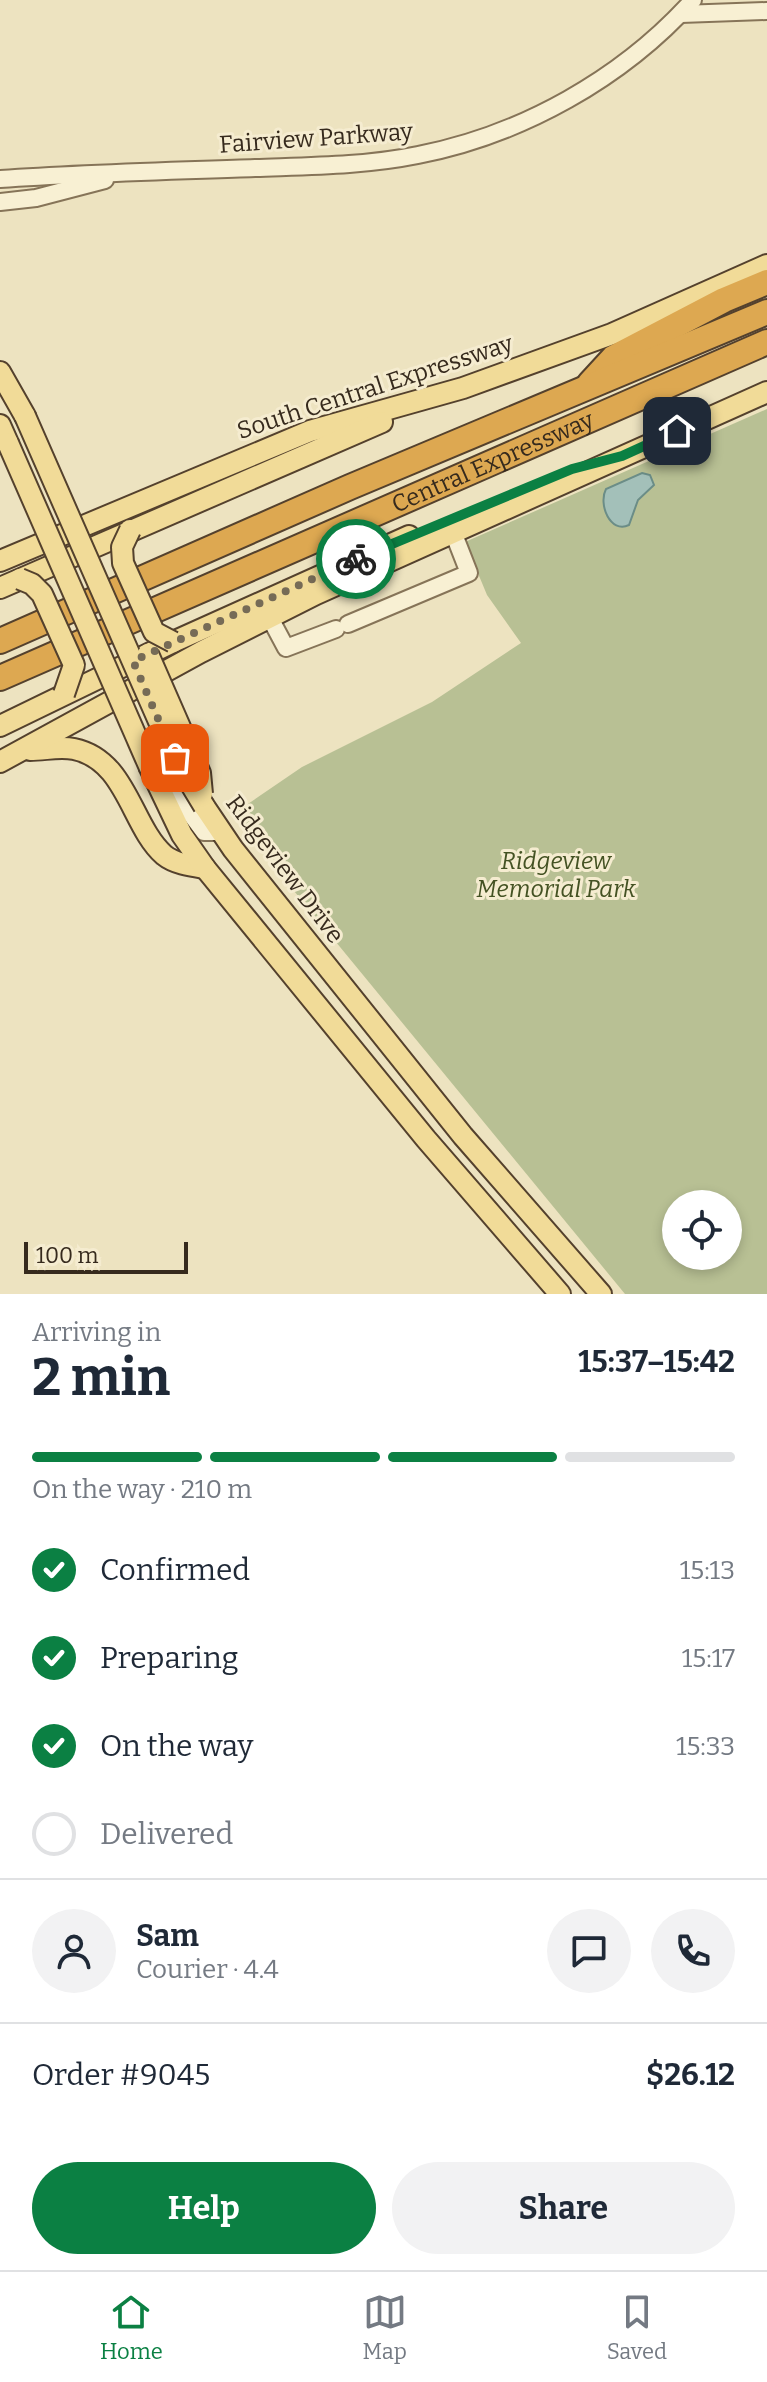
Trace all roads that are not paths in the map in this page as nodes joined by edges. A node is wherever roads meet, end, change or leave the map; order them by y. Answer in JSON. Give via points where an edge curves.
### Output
{"nodes":[{"id":1,"x":693,"y":0,"type":"edge"},
{"id":2,"x":767,"y":11,"type":"edge"},
{"id":3,"x":681,"y":14,"type":"junction"},
{"id":4,"x":138,"y":172,"type":"junction"},
{"id":5,"x":0,"y":179,"type":"edge"},
{"id":6,"x":0,"y":202,"type":"edge"},
{"id":7,"x":767,"y":265,"type":"edge"},
{"id":8,"x":767,"y":282,"type":"edge"},
{"id":9,"x":767,"y":312,"type":"edge"},
{"id":10,"x":767,"y":342,"type":"edge"},
{"id":11,"x":0,"y":372,"type":"edge"},
{"id":12,"x":463,"y":388,"type":"junction"},
{"id":13,"x":584,"y":389,"type":"junction"},
{"id":14,"x":767,"y":392,"type":"edge"},
{"id":15,"x":0,"y":425,"type":"edge"},
{"id":16,"x":622,"y":456,"type":"junction"},
{"id":17,"x":130,"y":530,"type":"junction"},
{"id":18,"x":453,"y":532,"type":"junction"},
{"id":19,"x":85,"y":549,"type":"junction"},
{"id":20,"x":61,"y":560,"type":"junction"},
{"id":21,"x":0,"y":561,"type":"edge"},
{"id":22,"x":20,"y":579,"type":"junction"},
{"id":23,"x":0,"y":588,"type":"edge"},
{"id":24,"x":270,"y":618,"type":"junction"},
{"id":25,"x":0,"y":641,"type":"edge"},
{"id":26,"x":173,"y":642,"type":"junction"},
{"id":27,"x":140,"y":658,"type":"junction"},
{"id":28,"x":109,"y":673,"type":"junction"},
{"id":29,"x":0,"y":678,"type":"edge"},
{"id":30,"x":64,"y":694,"type":"junction"},
{"id":31,"x":0,"y":726,"type":"edge"},
{"id":32,"x":26,"y":749,"type":"junction"},
{"id":33,"x":0,"y":762,"type":"edge"},
{"id":34,"x":150,"y":768,"type":"junction"},
{"id":35,"x":221,"y":832,"type":"junction"},
{"id":36,"x":205,"y":868,"type":"junction"},
{"id":37,"x":359,"y":1006,"type":"junction"},
{"id":38,"x":333,"y":1026,"type":"junction"},
{"id":39,"x":560,"y":1294,"type":"edge"},
{"id":40,"x":601,"y":1294,"type":"edge"}],
"edges":[{"from":1,"to":3,"type":"street","name":"Fairview Parkway"},
{"from":2,"to":3,"type":"street"},
{"from":3,"to":4,"type":"street","name":"Fairview Parkway","via":[[569,99],[461,144],[368,163]]},
{"from":4,"to":5,"type":"street","name":"Fairview Parkway"},
{"from":4,"to":6,"type":"street","name":"Fairview Parkway"},
{"from":7,"to":12,"type":"main road","name":"South Central Expressway","via":[[612,334]]},
{"from":8,"to":13,"type":"highway","via":[[613,358]]},
{"from":9,"to":13,"type":"highway","name":"Central Expressway"},
{"from":10,"to":29,"type":"highway","name":"Central Expressway"},
{"from":11,"to":19,"type":"main road","name":"Ridgeview Drive","bridge":true},
{"from":12,"to":17,"type":"main road"},
{"from":12,"to":21,"type":"main road","name":"South Central Expressway","via":[[310,431]]},
{"from":13,"to":25,"type":"highway","name":"Central Expressway"},
{"from":14,"to":16,"type":"main road"},
{"from":15,"to":20,"type":"main road","bridge":true},
{"from":16,"to":18,"type":"main road"},
{"from":16,"to":26,"type":"main road","via":[[572,469]]},
{"from":17,"to":19,"type":"main road"},
{"from":17,"to":26,"type":"main road","bridge":true,"via":[[122,547],[123,563],[154,632]]},
{"from":18,"to":24,"type":"main road"},
{"from":18,"to":24,"type":"street","via":[[469,573],[286,648]]},
{"from":19,"to":20,"type":"main road"},
{"from":19,"to":27,"type":"main road","name":"Ridgeview Drive","bridge":true},
{"from":20,"to":22,"type":"main road"},
{"from":20,"to":28,"type":"main road","bridge":true},
{"from":22,"to":23,"type":"main road"},
{"from":22,"to":30,"type":"main road","bridge":true,"via":[[42,594],[74,665]]},
{"from":24,"to":32,"type":"main road"},
{"from":26,"to":27,"type":"main road"},
{"from":27,"to":28,"type":"main road"},
{"from":27,"to":35,"type":"main road","name":"Ridgeview Drive","bridge":true,"via":[[175,758]]},
{"from":28,"to":30,"type":"main road"},
{"from":28,"to":34,"type":"main road","bridge":true},
{"from":30,"to":31,"type":"main road"},
{"from":32,"to":33,"type":"main road"},
{"from":32,"to":36,"type":"main road","via":[[76,750],[93,757],[123,789],[166,857]]},
{"from":34,"to":35,"type":"street","via":[[204,832]]},
{"from":34,"to":36,"type":"main road","via":[[182,835]]},
{"from":35,"to":37,"type":"main road","name":"Ridgeview Drive"},
{"from":36,"to":38,"type":"main road"},
{"from":37,"to":38,"type":"main road"},
{"from":37,"to":40,"type":"main road","name":"Ridgeview Drive","via":[[463,1136]]},
{"from":38,"to":39,"type":"main road"}]}
